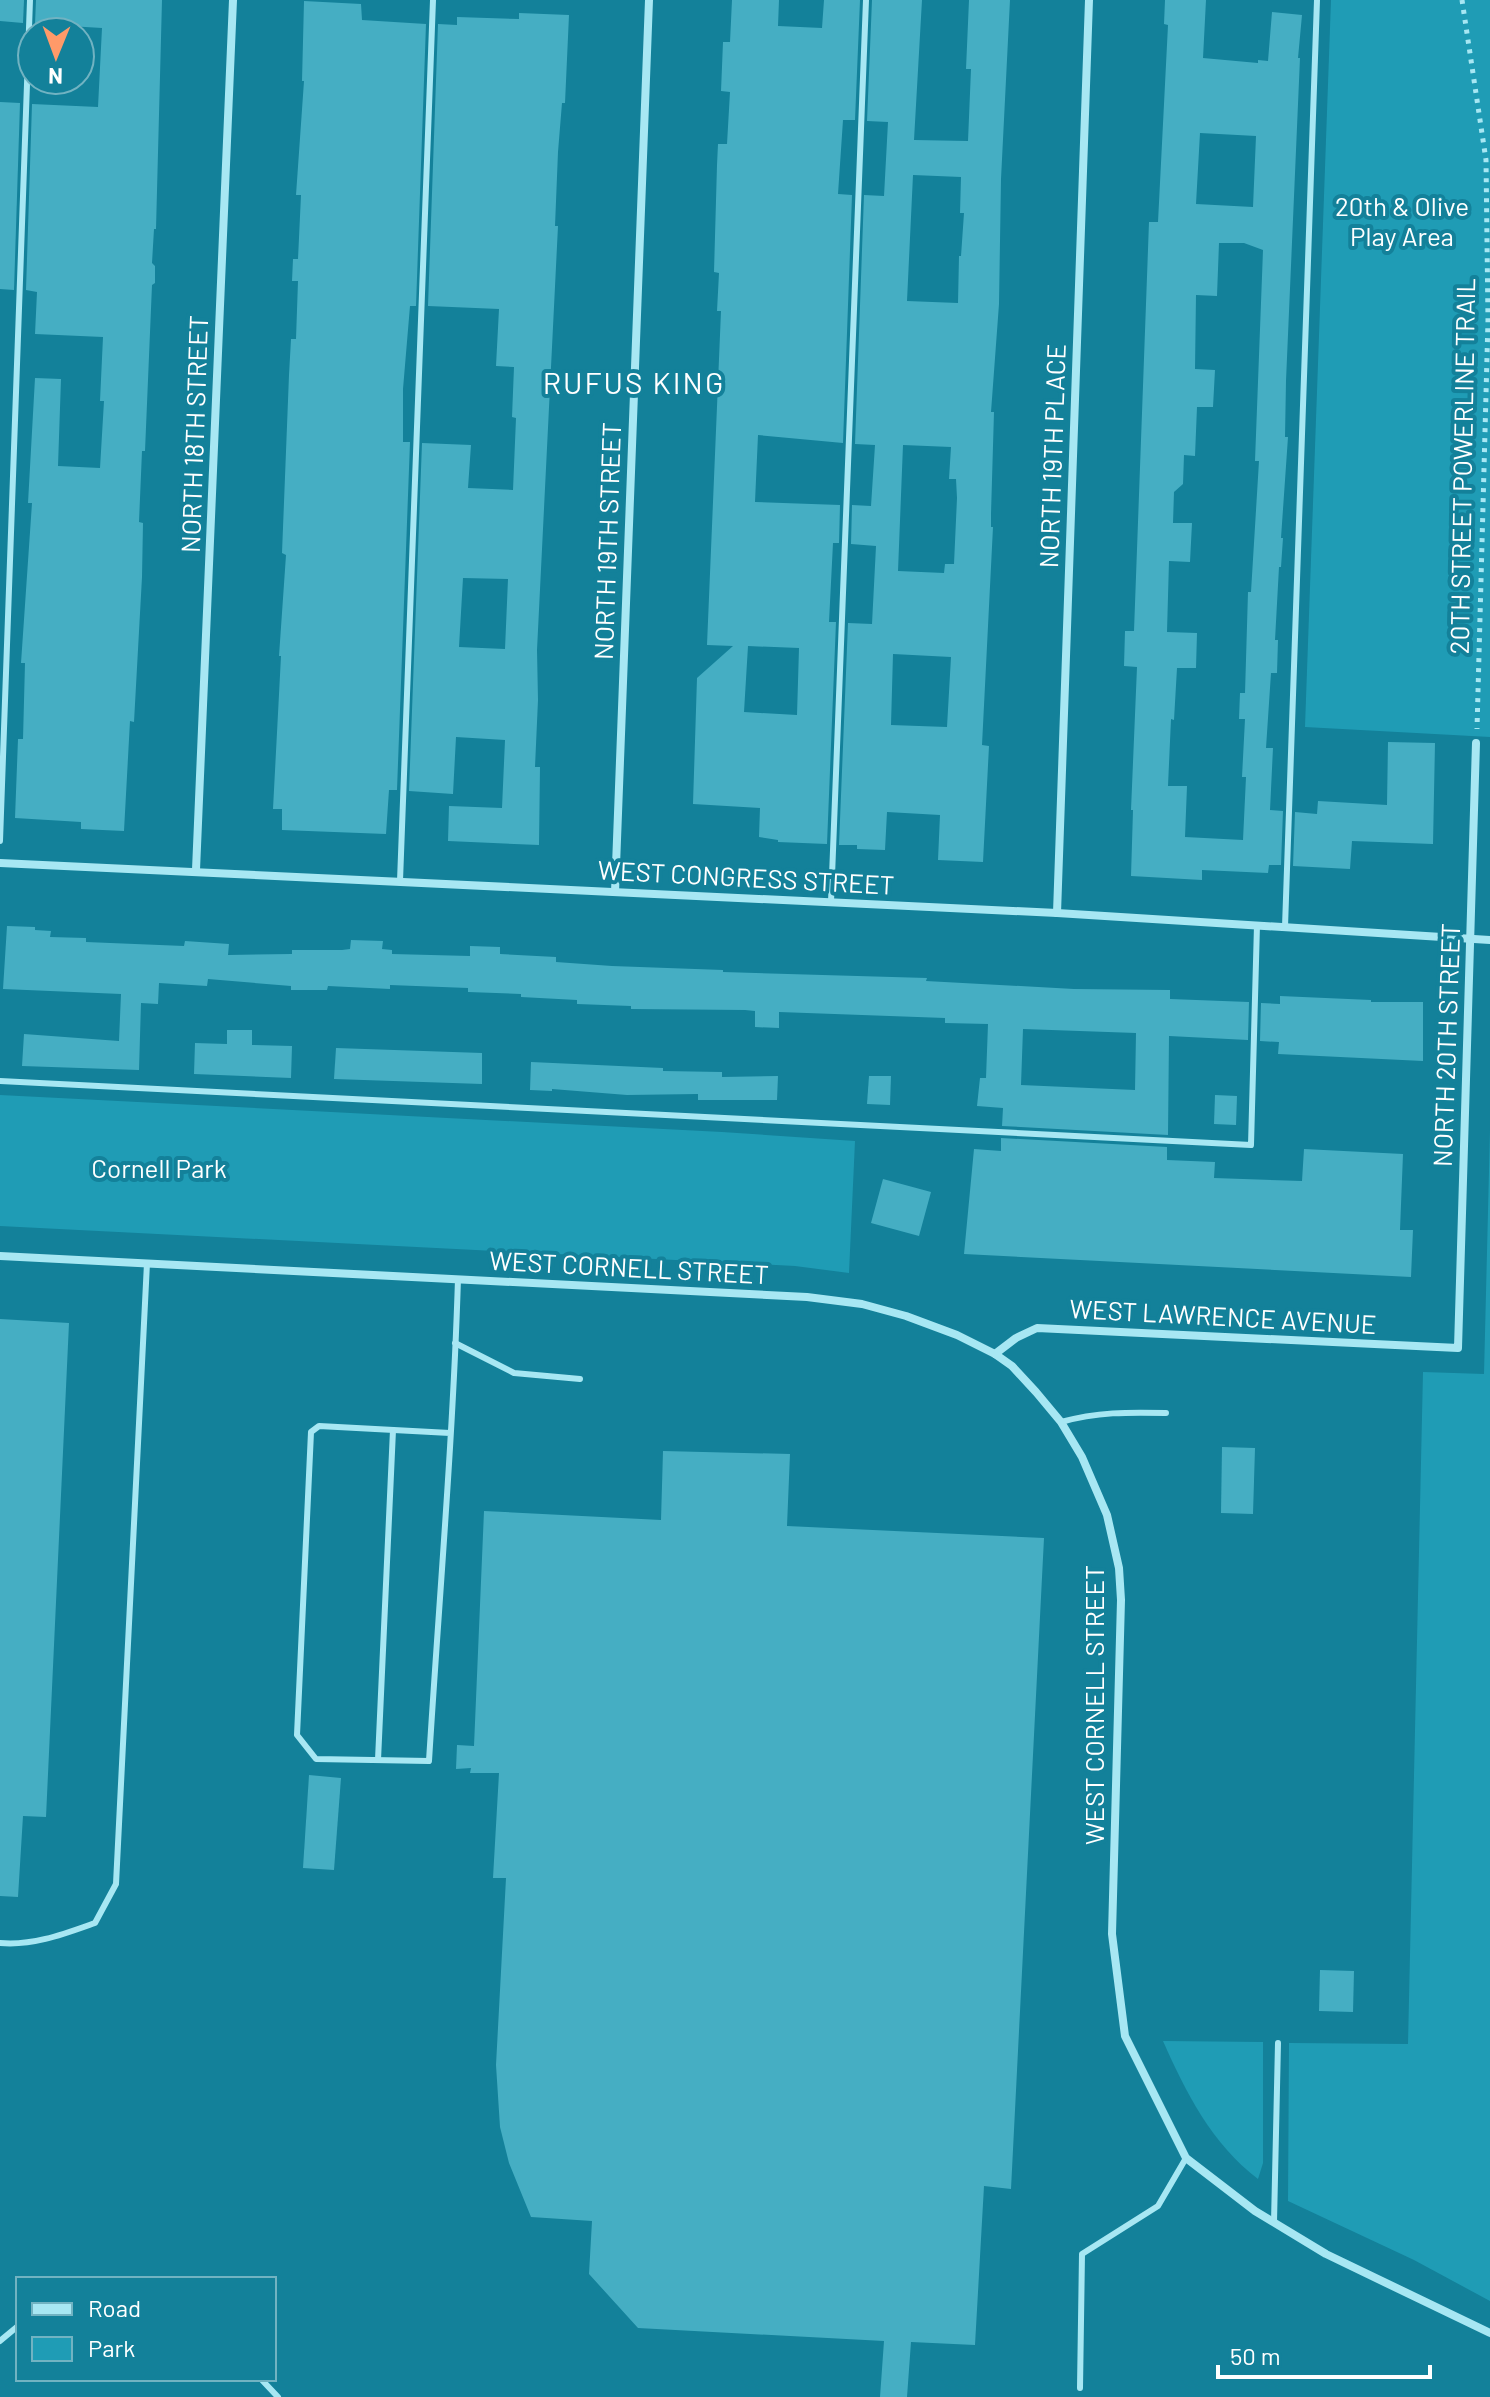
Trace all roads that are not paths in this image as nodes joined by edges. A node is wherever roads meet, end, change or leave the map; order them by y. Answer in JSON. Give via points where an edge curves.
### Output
{"nodes":[{"id":1,"x":30,"y":0,"type":"edge"},
{"id":2,"x":233,"y":0,"type":"edge"},
{"id":3,"x":433,"y":0,"type":"edge"},
{"id":4,"x":649,"y":0,"type":"edge"},
{"id":5,"x":866,"y":0,"type":"edge"},
{"id":6,"x":1089,"y":0,"type":"edge"},
{"id":7,"x":1317,"y":0,"type":"edge"},
{"id":8,"x":1476,"y":743,"type":"road end"},
{"id":9,"x":0,"y":841,"type":"edge"},
{"id":10,"x":0,"y":863,"type":"edge"},
{"id":11,"x":196,"y":870,"type":"junction"},
{"id":12,"x":400,"y":881,"type":"junction"},
{"id":13,"x":615,"y":892,"type":"junction"},
{"id":14,"x":831,"y":902,"type":"junction"},
{"id":15,"x":1057,"y":913,"type":"junction"},
{"id":16,"x":1257,"y":925,"type":"junction"},
{"id":17,"x":1285,"y":927,"type":"junction"},
{"id":18,"x":1470,"y":939,"type":"junction"},
{"id":19,"x":1490,"y":940,"type":"edge"},
{"id":20,"x":0,"y":1081,"type":"edge"},
{"id":21,"x":0,"y":1256,"type":"edge"},
{"id":22,"x":147,"y":1263,"type":"junction"},
{"id":23,"x":458,"y":1279,"type":"junction"},
{"id":24,"x":455,"y":1343,"type":"junction"},
{"id":25,"x":1458,"y":1348,"type":"joint"},
{"id":26,"x":995,"y":1354,"type":"junction"},
{"id":27,"x":580,"y":1379,"type":"dead end"},
{"id":28,"x":1166,"y":1413,"type":"dead end"},
{"id":29,"x":1061,"y":1422,"type":"junction"},
{"id":30,"x":393,"y":1430,"type":"junction"},
{"id":31,"x":450,"y":1433,"type":"junction"},
{"id":32,"x":378,"y":1760,"type":"junction"},
{"id":33,"x":0,"y":1943,"type":"edge"},
{"id":34,"x":1278,"y":2043,"type":"dead end"},
{"id":35,"x":1186,"y":2158,"type":"junction"},
{"id":36,"x":1274,"y":2222,"type":"junction"},
{"id":37,"x":16,"y":2328,"type":"edge"},
{"id":38,"x":1490,"y":2333,"type":"edge"},
{"id":39,"x":0,"y":2341,"type":"edge"},
{"id":40,"x":263,"y":2381,"type":"edge"},
{"id":41,"x":1080,"y":2388,"type":"dead end"},
{"id":42,"x":278,"y":2397,"type":"edge"}],
"edges":[{"from":1,"to":9,"type":"lane"},
{"from":2,"to":11,"type":"street","name":"NORTH 18TH STREET"},
{"from":3,"to":12,"type":"lane"},
{"from":4,"to":13,"type":"street","name":"NORTH 19TH STREET"},
{"from":5,"to":14,"type":"lane"},
{"from":6,"to":15,"type":"street","name":"NORTH 19TH PLACE"},
{"from":7,"to":17,"type":"lane"},
{"from":8,"to":18,"type":"street","name":"NORTH 20TH STREET"},
{"from":10,"to":11,"type":"street","name":"WEST CONGRESS STREET"},
{"from":11,"to":12,"type":"street","name":"WEST CONGRESS STREET"},
{"from":12,"to":13,"type":"street","name":"WEST CONGRESS STREET"},
{"from":13,"to":14,"type":"street","name":"WEST CONGRESS STREET"},
{"from":14,"to":15,"type":"street","name":"WEST CONGRESS STREET"},
{"from":15,"to":16,"type":"street","name":"WEST CONGRESS STREET"},
{"from":16,"to":17,"type":"street","name":"WEST CONGRESS STREET"},
{"from":16,"to":20,"type":"lane","via":[[1251,1145]]},
{"from":17,"to":18,"type":"street","name":"WEST CONGRESS STREET"},
{"from":18,"to":19,"type":"street","name":"WEST CONGRESS STREET"},
{"from":18,"to":25,"type":"street","name":"NORTH 20TH STREET"},
{"from":21,"to":22,"type":"street","name":"WEST CORNELL STREET"},
{"from":22,"to":23,"type":"street","name":"WEST CORNELL STREET"},
{"from":22,"to":33,"type":"lane","via":[[116,1884],[95,1923],[52,1938]]},
{"from":23,"to":24,"type":"lane"},
{"from":23,"to":26,"type":"street","name":"WEST CORNELL STREET","via":[[835,1300],[906,1316]]},
{"from":24,"to":27,"type":"lane","via":[[514,1373]]},
{"from":24,"to":31,"type":"lane"},
{"from":25,"to":26,"type":"street","name":"WEST LAWRENCE AVENUE","via":[[1037,1328]]},
{"from":26,"to":29,"type":"street","name":"WEST CORNELL STREET"},
{"from":28,"to":29,"type":"lane","via":[[1111,1411]]},
{"from":29,"to":35,"type":"street","name":"WEST CORNELL STREET","via":[[1107,1515],[1119,1568],[1112,1934],[1125,2036]]},
{"from":30,"to":31,"type":"lane"},
{"from":30,"to":32,"type":"lane"},
{"from":30,"to":32,"type":"lane","via":[[319,1426],[311,1432],[298,1668],[297,1735],[316,1759]]},
{"from":31,"to":32,"type":"lane","via":[[429,1761]]},
{"from":34,"to":36,"type":"lane"},
{"from":35,"to":36,"type":"street","name":"WEST CORNELL STREET"},
{"from":35,"to":41,"type":"lane","via":[[1158,2206],[1082,2254]]},
{"from":36,"to":38,"type":"street","name":"WEST CORNELL STREET","via":[[1326,2254]]},
{"from":37,"to":39,"type":"lane"},
{"from":40,"to":42,"type":"lane"}]}
